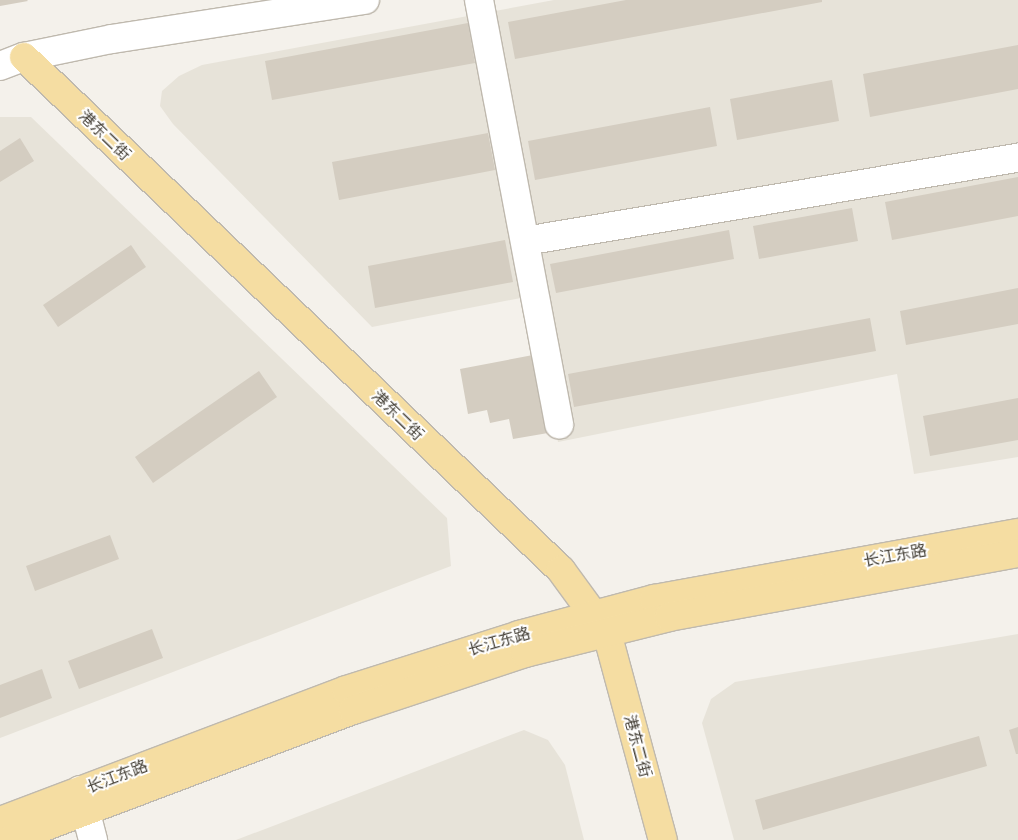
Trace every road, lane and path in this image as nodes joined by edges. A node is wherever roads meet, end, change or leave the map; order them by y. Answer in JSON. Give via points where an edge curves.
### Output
{"nodes":[{"id":1,"x":366,"y":0,"type":"edge"},
{"id":2,"x":480,"y":0,"type":"edge"},
{"id":3,"x":12,"y":62,"type":"edge"},
{"id":4,"x":1018,"y":158,"type":"edge"},
{"id":5,"x":525,"y":241,"type":"junction"},
{"id":6,"x":559,"y":425,"type":"dead end"},
{"id":7,"x":1018,"y":533,"type":"edge"},
{"id":8,"x":1018,"y":553,"type":"edge"},
{"id":9,"x":600,"y":624,"type":"junction"},
{"id":10,"x":83,"y":801,"type":"junction"},
{"id":11,"x":0,"y":820,"type":"edge"},
{"id":12,"x":9,"y":840,"type":"edge"},
{"id":13,"x":93,"y":840,"type":"edge"},
{"id":14,"x":663,"y":840,"type":"edge"}],
"edges":[{"from":1,"to":3,"type":"street","via":[[112,39]]},
{"from":2,"to":5,"type":"street"},
{"from":3,"to":9,"type":"main road","name":"港东二街","via":[[561,570]]},
{"from":4,"to":5,"type":"street"},
{"from":5,"to":6,"type":"street"},
{"from":7,"to":9,"type":"main road","name":"长江东路","via":[[654,600]]},
{"from":8,"to":9,"type":"main road","name":"长江东路","via":[[679,615]]},
{"from":9,"to":10,"type":"main road","name":"长江东路"},
{"from":9,"to":14,"type":"main road","name":"港东二街"},
{"from":10,"to":11,"type":"main road","name":"长江东路"},
{"from":10,"to":12,"type":"main road","name":"长江东路"},
{"from":10,"to":13,"type":"street"}]}
